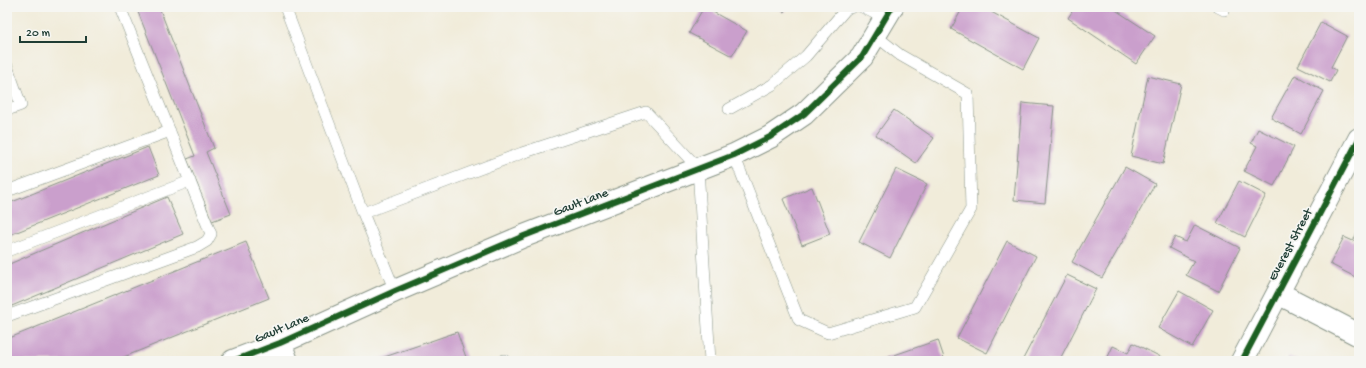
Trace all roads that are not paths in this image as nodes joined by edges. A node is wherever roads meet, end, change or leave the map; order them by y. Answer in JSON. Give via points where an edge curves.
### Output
{"nodes":[{"id":1,"x":120,"y":7,"type":"edge"},
{"id":2,"x":285,"y":7,"type":"edge"},
{"id":3,"x":853,"y":7,"type":"edge"},
{"id":4,"x":862,"y":7,"type":"edge"},
{"id":5,"x":885,"y":21,"type":"edge"},
{"id":6,"x":7,"y":66,"type":"edge"},
{"id":7,"x":729,"y":109,"type":"dead end"},
{"id":8,"x":7,"y":110,"type":"edge"},
{"id":9,"x":170,"y":131,"type":"junction"},
{"id":10,"x":1359,"y":139,"type":"edge"},
{"id":11,"x":734,"y":155,"type":"junction"},
{"id":12,"x":698,"y":168,"type":"junction"},
{"id":13,"x":190,"y":181,"type":"junction"},
{"id":14,"x":7,"y":191,"type":"edge"},
{"id":15,"x":363,"y":213,"type":"junction"},
{"id":16,"x":7,"y":252,"type":"edge"},
{"id":17,"x":395,"y":291,"type":"junction"},
{"id":18,"x":1278,"y":293,"type":"junction"},
{"id":19,"x":7,"y":316,"type":"edge"},
{"id":20,"x":1359,"y":335,"type":"edge"},
{"id":21,"x":283,"y":352,"type":"edge"},
{"id":22,"x":233,"y":361,"type":"edge"},
{"id":23,"x":710,"y":361,"type":"edge"},
{"id":24,"x":1242,"y":361,"type":"edge"}],
"edges":[{"from":1,"to":9,"type":"lane"},
{"from":2,"to":15,"type":"lane"},
{"from":3,"to":7,"type":"lane","via":[[846,9],[806,56],[772,85]]},
{"from":4,"to":5,"type":"lane"},
{"from":5,"to":11,"type":"street","name":"Gault Lane","via":[[862,57],[804,114],[770,137]]},
{"from":5,"to":11,"type":"lane","via":[[900,55],[968,94],[972,209],[915,307],[828,333],[799,320]]},
{"from":6,"to":8,"type":"lane","via":[[21,105]]},
{"from":9,"to":13,"type":"lane"},
{"from":9,"to":14,"type":"lane"},
{"from":10,"to":18,"type":"street","name":"Everest Street"},
{"from":11,"to":12,"type":"street","name":"Gault Lane"},
{"from":12,"to":15,"type":"lane","via":[[646,112],[522,154]]},
{"from":12,"to":17,"type":"street","name":"Gault Lane","via":[[524,236]]},
{"from":12,"to":23,"type":"lane"},
{"from":13,"to":16,"type":"lane"},
{"from":13,"to":19,"type":"lane","via":[[211,234],[207,241],[197,247]]},
{"from":15,"to":17,"type":"lane"},
{"from":17,"to":21,"type":"street","name":"Gault Lane"},
{"from":18,"to":20,"type":"street"},
{"from":18,"to":24,"type":"street","name":"Everest Street"},
{"from":21,"to":22,"type":"street","name":"Gault Lane"}]}
